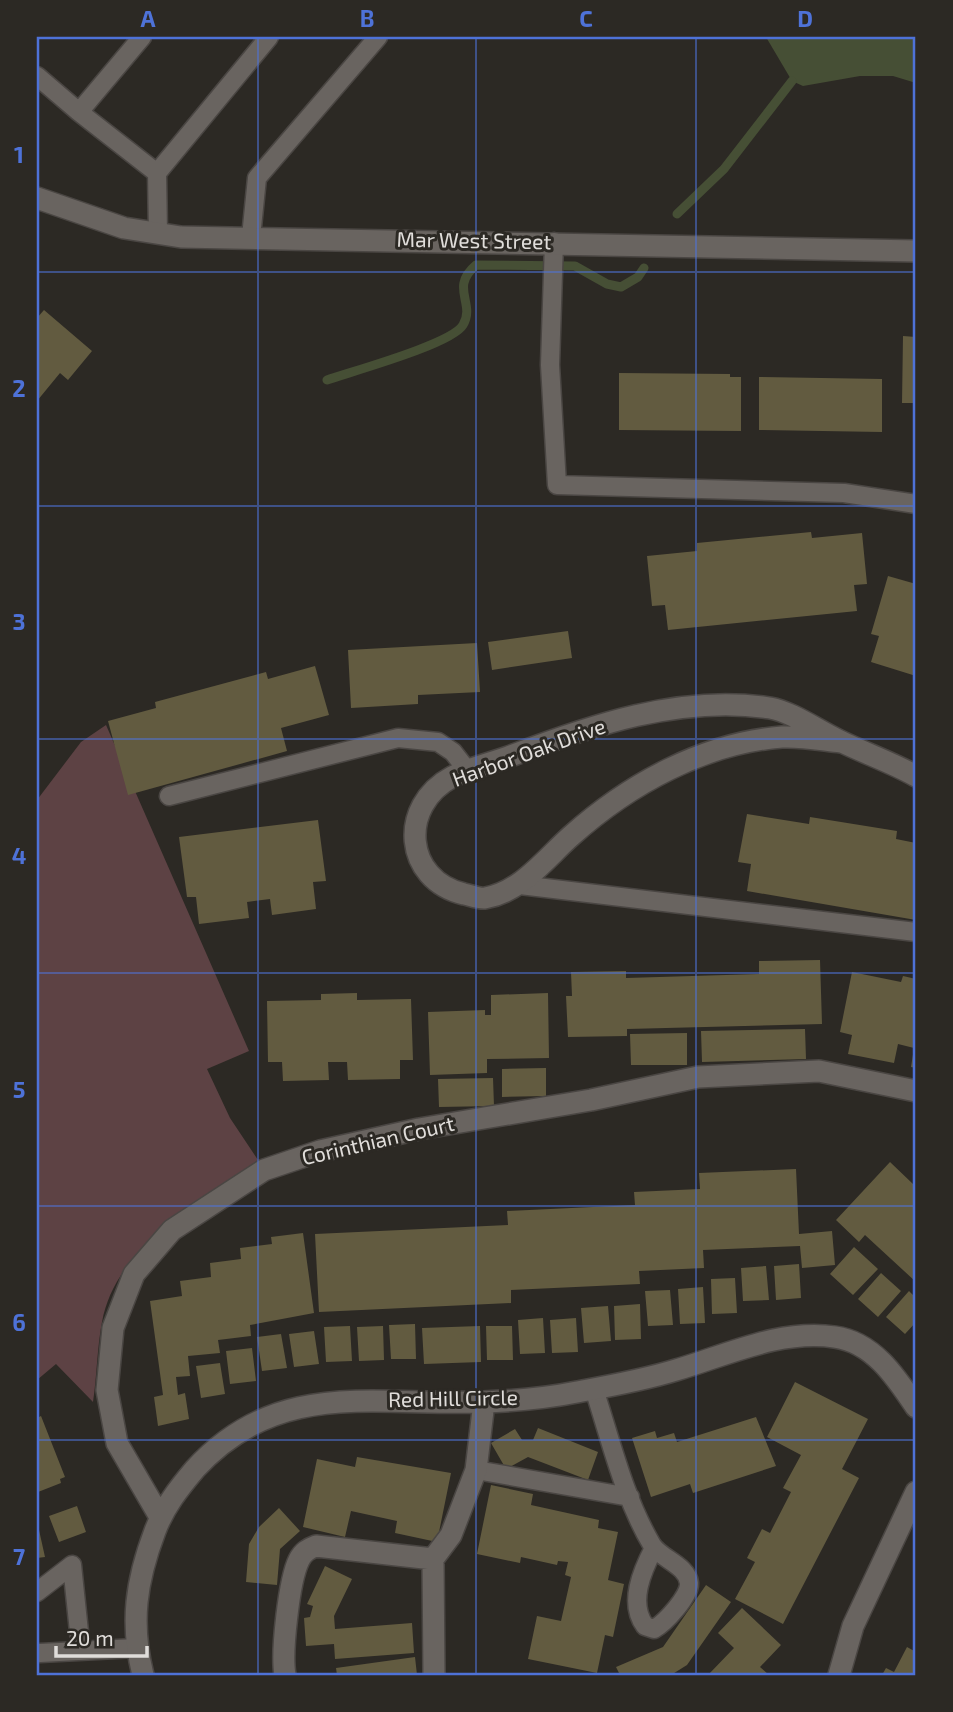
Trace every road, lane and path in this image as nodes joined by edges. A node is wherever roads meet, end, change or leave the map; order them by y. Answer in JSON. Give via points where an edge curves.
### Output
{"nodes":[{"id":1,"x":142,"y":37,"type":"edge"},
{"id":2,"x":269,"y":37,"type":"edge"},
{"id":3,"x":378,"y":37,"type":"edge"},
{"id":4,"x":37,"y":76,"type":"edge"},
{"id":5,"x":79,"y":112,"type":"junction"},
{"id":6,"x":157,"y":173,"type":"junction"},
{"id":7,"x":37,"y":198,"type":"edge"},
{"id":8,"x":158,"y":233,"type":"junction"},
{"id":9,"x":251,"y":237,"type":"junction"},
{"id":10,"x":554,"y":248,"type":"junction"},
{"id":11,"x":916,"y":251,"type":"edge"},
{"id":12,"x":916,"y":504,"type":"edge"},
{"id":13,"x":841,"y":742,"type":"junction"},
{"id":14,"x":467,"y":770,"type":"junction"},
{"id":15,"x":916,"y":776,"type":"edge"},
{"id":16,"x":169,"y":796,"type":"dead end"},
{"id":17,"x":520,"y":885,"type":"junction"},
{"id":18,"x":916,"y":932,"type":"edge"},
{"id":19,"x":916,"y":1091,"type":"edge"},
{"id":20,"x":594,"y":1389,"type":"junction"},
{"id":21,"x":484,"y":1402,"type":"junction"},
{"id":22,"x":916,"y":1407,"type":"edge"},
{"id":23,"x":476,"y":1470,"type":"junction"},
{"id":24,"x":916,"y":1492,"type":"edge"},
{"id":25,"x":629,"y":1497,"type":"junction"},
{"id":26,"x":160,"y":1517,"type":"junction"},
{"id":27,"x":654,"y":1548,"type":"dead end"},
{"id":28,"x":433,"y":1559,"type":"junction"},
{"id":29,"x":37,"y":1592,"type":"edge"},
{"id":30,"x":136,"y":1648,"type":"junction"},
{"id":31,"x":81,"y":1651,"type":"junction"},
{"id":32,"x":40,"y":1653,"type":"dead end"},
{"id":33,"x":143,"y":1675,"type":"edge"},
{"id":34,"x":285,"y":1675,"type":"edge"},
{"id":35,"x":434,"y":1675,"type":"edge"},
{"id":36,"x":839,"y":1675,"type":"edge"}],
"edges":[{"from":1,"to":5,"type":"lane"},
{"from":2,"to":6,"type":"lane"},
{"from":3,"to":9,"type":"lane","via":[[257,178]]},
{"from":4,"to":5,"type":"lane"},
{"from":5,"to":6,"type":"lane"},
{"from":6,"to":8,"type":"lane"},
{"from":7,"to":8,"type":"street","name":"Mar West Street","via":[[124,228]]},
{"from":8,"to":9,"type":"street","name":"Mar West Street"},
{"from":9,"to":10,"type":"street","name":"Mar West Street"},
{"from":10,"to":11,"type":"street","name":"Mar West Street"},
{"from":10,"to":12,"type":"lane","via":[[550,365],[557,485],[844,494]]},
{"from":13,"to":14,"type":"street","name":"Harbor Oak Drive","via":[[773,708],[723,704],[621,720]]},
{"from":13,"to":15,"type":"street","name":"Harbor Oak Drive"},
{"from":13,"to":17,"type":"street","name":"Harbor Oak Drive","via":[[785,737],[743,741],[692,758],[592,817]]},
{"from":14,"to":16,"type":"lane","via":[[438,742],[398,738]]},
{"from":14,"to":17,"type":"street","name":"Harbor Oak Drive","via":[[449,778],[425,799],[413,827],[417,851],[431,875],[452,891],[484,898]]},
{"from":17,"to":18,"type":"lane"},
{"from":19,"to":26,"type":"street","name":"Corinthian Court","via":[[819,1071],[698,1077],[419,1129],[320,1151],[264,1170],[172,1230],[134,1273],[113,1328],[107,1390],[117,1443]]},
{"from":20,"to":21,"type":"street","name":"Red Hill Circle"},
{"from":20,"to":22,"type":"street","name":"Red Hill Circle","via":[[792,1335],[837,1337],[866,1348],[894,1373]]},
{"from":20,"to":25,"type":"lane"},
{"from":21,"to":23,"type":"street"},
{"from":21,"to":26,"type":"street","name":"Red Hill Circle","via":[[346,1400],[298,1406],[241,1430],[208,1455]]},
{"from":23,"to":25,"type":"lane"},
{"from":23,"to":28,"type":"street","via":[[451,1535]]},
{"from":24,"to":36,"type":"street","via":[[853,1626]]},
{"from":25,"to":27,"type":"lane"},
{"from":26,"to":30,"type":"street","name":"Red Hill Circle","via":[[140,1571]]},
{"from":28,"to":34,"type":"street","via":[[316,1546],[307,1549],[297,1565],[283,1643]]},
{"from":28,"to":35,"type":"street"},
{"from":29,"to":31,"type":"lane","via":[[72,1565]]},
{"from":30,"to":31,"type":"lane"},
{"from":30,"to":33,"type":"street","name":"Red Hill Circle"},
{"from":31,"to":32,"type":"lane"}]}
